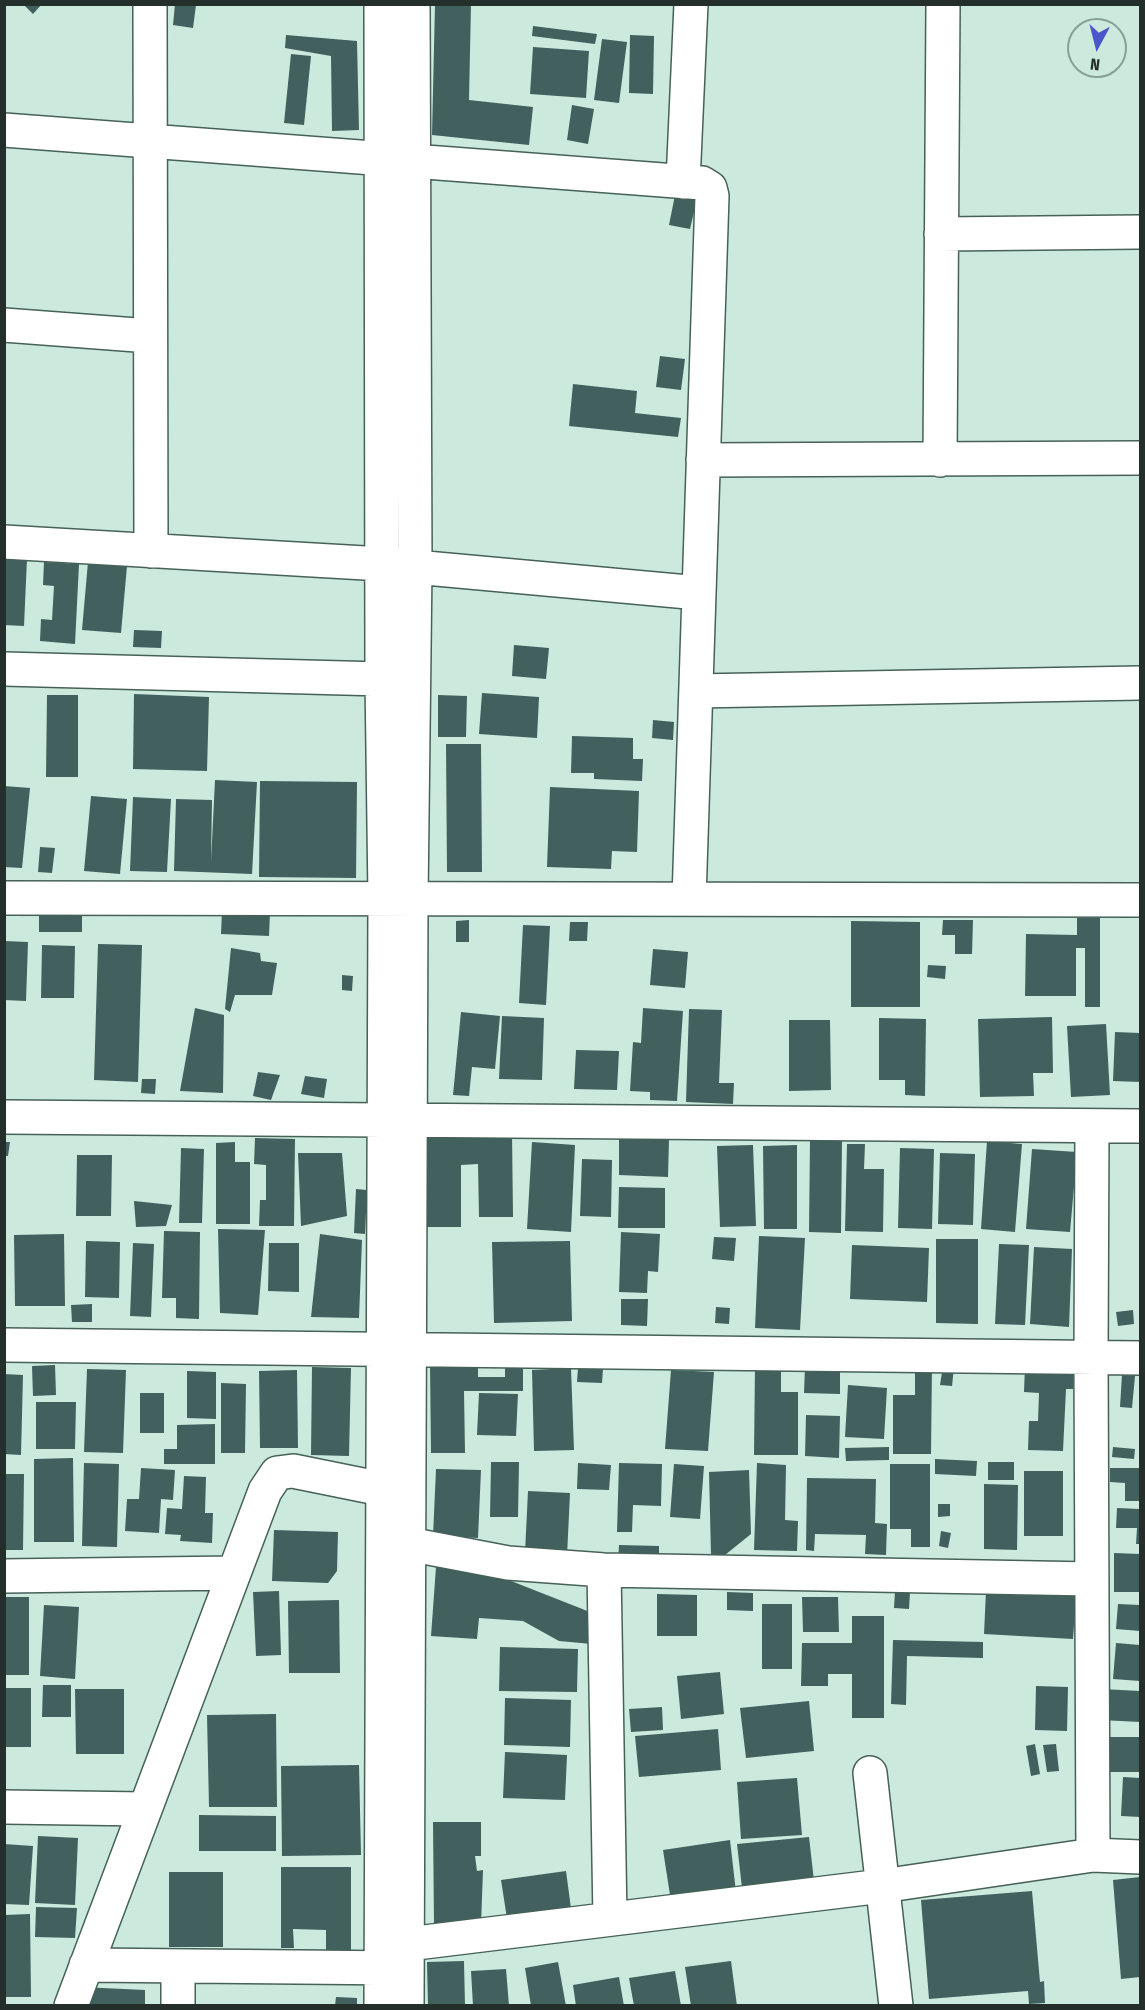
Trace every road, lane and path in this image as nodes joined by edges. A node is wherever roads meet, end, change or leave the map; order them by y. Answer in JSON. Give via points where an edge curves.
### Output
{"nodes":[{"id":1,"x":150,"y":4,"type":"edge"},
{"id":2,"x":381,"y":4,"type":"edge"},
{"id":3,"x":413,"y":4,"type":"edge"},
{"id":4,"x":691,"y":4,"type":"edge"},
{"id":5,"x":943,"y":4,"type":"edge"},
{"id":6,"x":4,"y":130,"type":"edge"},
{"id":7,"x":150,"y":140,"type":"junction"},
{"id":8,"x":381,"y":158,"type":"junction"},
{"id":9,"x":414,"y":161,"type":"junction"},
{"id":10,"x":683,"y":182,"type":"junction"},
{"id":11,"x":1140,"y":232,"type":"edge"},
{"id":12,"x":941,"y":234,"type":"junction"},
{"id":13,"x":4,"y":325,"type":"edge"},
{"id":14,"x":150,"y":336,"type":"junction"},
{"id":15,"x":1140,"y":458,"type":"edge"},
{"id":16,"x":703,"y":460,"type":"junction"},
{"id":17,"x":940,"y":460,"type":"junction"},
{"id":18,"x":4,"y":542,"type":"edge"},
{"id":19,"x":151,"y":551,"type":"junction"},
{"id":20,"x":382,"y":564,"type":"junction"},
{"id":21,"x":415,"y":567,"type":"junction"},
{"id":22,"x":699,"y":593,"type":"junction"},
{"id":23,"x":4,"y":669,"type":"edge"},
{"id":24,"x":382,"y":679,"type":"junction"},
{"id":25,"x":1140,"y":683,"type":"edge"},
{"id":26,"x":696,"y":691,"type":"junction"},
{"id":27,"x":4,"y":898,"type":"edge"},
{"id":28,"x":398,"y":898,"type":"junction"},
{"id":29,"x":689,"y":899,"type":"junction"},
{"id":30,"x":1140,"y":900,"type":"edge"},
{"id":31,"x":4,"y":1117,"type":"edge"},
{"id":32,"x":397,"y":1120,"type":"junction"},
{"id":33,"x":1092,"y":1126,"type":"junction"},
{"id":34,"x":1140,"y":1126,"type":"edge"},
{"id":35,"x":4,"y":1345,"type":"edge"},
{"id":36,"x":396,"y":1349,"type":"junction"},
{"id":37,"x":1090,"y":1358,"type":"junction"},
{"id":38,"x":1140,"y":1358,"type":"edge"},
{"id":39,"x":382,"y":1489,"type":"junction"},
{"id":40,"x":395,"y":1543,"type":"junction"},
{"id":41,"x":604,"y":1570,"type":"junction"},
{"id":42,"x":233,"y":1573,"type":"junction"},
{"id":43,"x":4,"y":1576,"type":"edge"},
{"id":44,"x":1092,"y":1579,"type":"junction"},
{"id":45,"x":870,"y":1773,"type":"dead end"},
{"id":46,"x":4,"y":1807,"type":"edge"},
{"id":47,"x":145,"y":1809,"type":"junction"},
{"id":48,"x":1092,"y":1855,"type":"junction"},
{"id":49,"x":1140,"y":1857,"type":"edge"},
{"id":50,"x":882,"y":1886,"type":"junction"},
{"id":51,"x":610,"y":1919,"type":"junction"},
{"id":52,"x":399,"y":1960,"type":"junction"},
{"id":53,"x":86,"y":1965,"type":"junction"},
{"id":54,"x":178,"y":1966,"type":"junction"},
{"id":55,"x":71,"y":2006,"type":"edge"},
{"id":56,"x":178,"y":2006,"type":"edge"},
{"id":57,"x":381,"y":2006,"type":"edge"},
{"id":58,"x":407,"y":2006,"type":"edge"},
{"id":59,"x":896,"y":2006,"type":"edge"}],
"edges":[{"from":1,"to":7,"type":"street"},
{"from":2,"to":8,"type":"street"},
{"from":3,"to":9,"type":"street"},
{"from":4,"to":10,"type":"street"},
{"from":5,"to":12,"type":"street"},
{"from":6,"to":7,"type":"street"},
{"from":7,"to":8,"type":"street"},
{"from":7,"to":14,"type":"street"},
{"from":8,"to":9,"type":"street"},
{"from":8,"to":20,"type":"street"},
{"from":9,"to":10,"type":"street"},
{"from":9,"to":21,"type":"street"},
{"from":10,"to":16,"type":"street","via":[[702,183],[710,188],[712,196]]},
{"from":11,"to":12,"type":"street"},
{"from":12,"to":17,"type":"street"},
{"from":13,"to":14,"type":"street"},
{"from":14,"to":19,"type":"street"},
{"from":15,"to":17,"type":"street"},
{"from":16,"to":17,"type":"street"},
{"from":16,"to":22,"type":"street"},
{"from":18,"to":19,"type":"street"},
{"from":19,"to":20,"type":"street"},
{"from":20,"to":21,"type":"street"},
{"from":20,"to":24,"type":"street"},
{"from":21,"to":22,"type":"street"},
{"from":21,"to":28,"type":"street"},
{"from":22,"to":26,"type":"street"},
{"from":23,"to":24,"type":"street"},
{"from":24,"to":28,"type":"street"},
{"from":25,"to":26,"type":"street"},
{"from":26,"to":29,"type":"street"},
{"from":27,"to":28,"type":"street"},
{"from":28,"to":29,"type":"street"},
{"from":28,"to":32,"type":"street"},
{"from":29,"to":30,"type":"street"},
{"from":31,"to":32,"type":"street"},
{"from":32,"to":33,"type":"street"},
{"from":32,"to":36,"type":"street"},
{"from":33,"to":34,"type":"street"},
{"from":33,"to":37,"type":"street"},
{"from":35,"to":36,"type":"street"},
{"from":36,"to":37,"type":"street"},
{"from":36,"to":39,"type":"street"},
{"from":36,"to":40,"type":"street"},
{"from":37,"to":38,"type":"street"},
{"from":37,"to":44,"type":"street"},
{"from":39,"to":40,"type":"street"},
{"from":39,"to":42,"type":"street","via":[[293,1471],[277,1473],[265,1491]]},
{"from":40,"to":41,"type":"street","via":[[508,1563]]},
{"from":40,"to":52,"type":"street"},
{"from":41,"to":44,"type":"street"},
{"from":41,"to":51,"type":"street"},
{"from":42,"to":43,"type":"street"},
{"from":42,"to":47,"type":"street"},
{"from":44,"to":48,"type":"street"},
{"from":45,"to":50,"type":"street"},
{"from":46,"to":47,"type":"street"},
{"from":47,"to":53,"type":"street"},
{"from":48,"to":49,"type":"street"},
{"from":48,"to":50,"type":"street"},
{"from":50,"to":51,"type":"street"},
{"from":50,"to":59,"type":"street"},
{"from":51,"to":52,"type":"street"},
{"from":52,"to":54,"type":"street"},
{"from":52,"to":57,"type":"street"},
{"from":52,"to":58,"type":"street"},
{"from":53,"to":54,"type":"street"},
{"from":53,"to":55,"type":"street"},
{"from":54,"to":56,"type":"street"}]}
